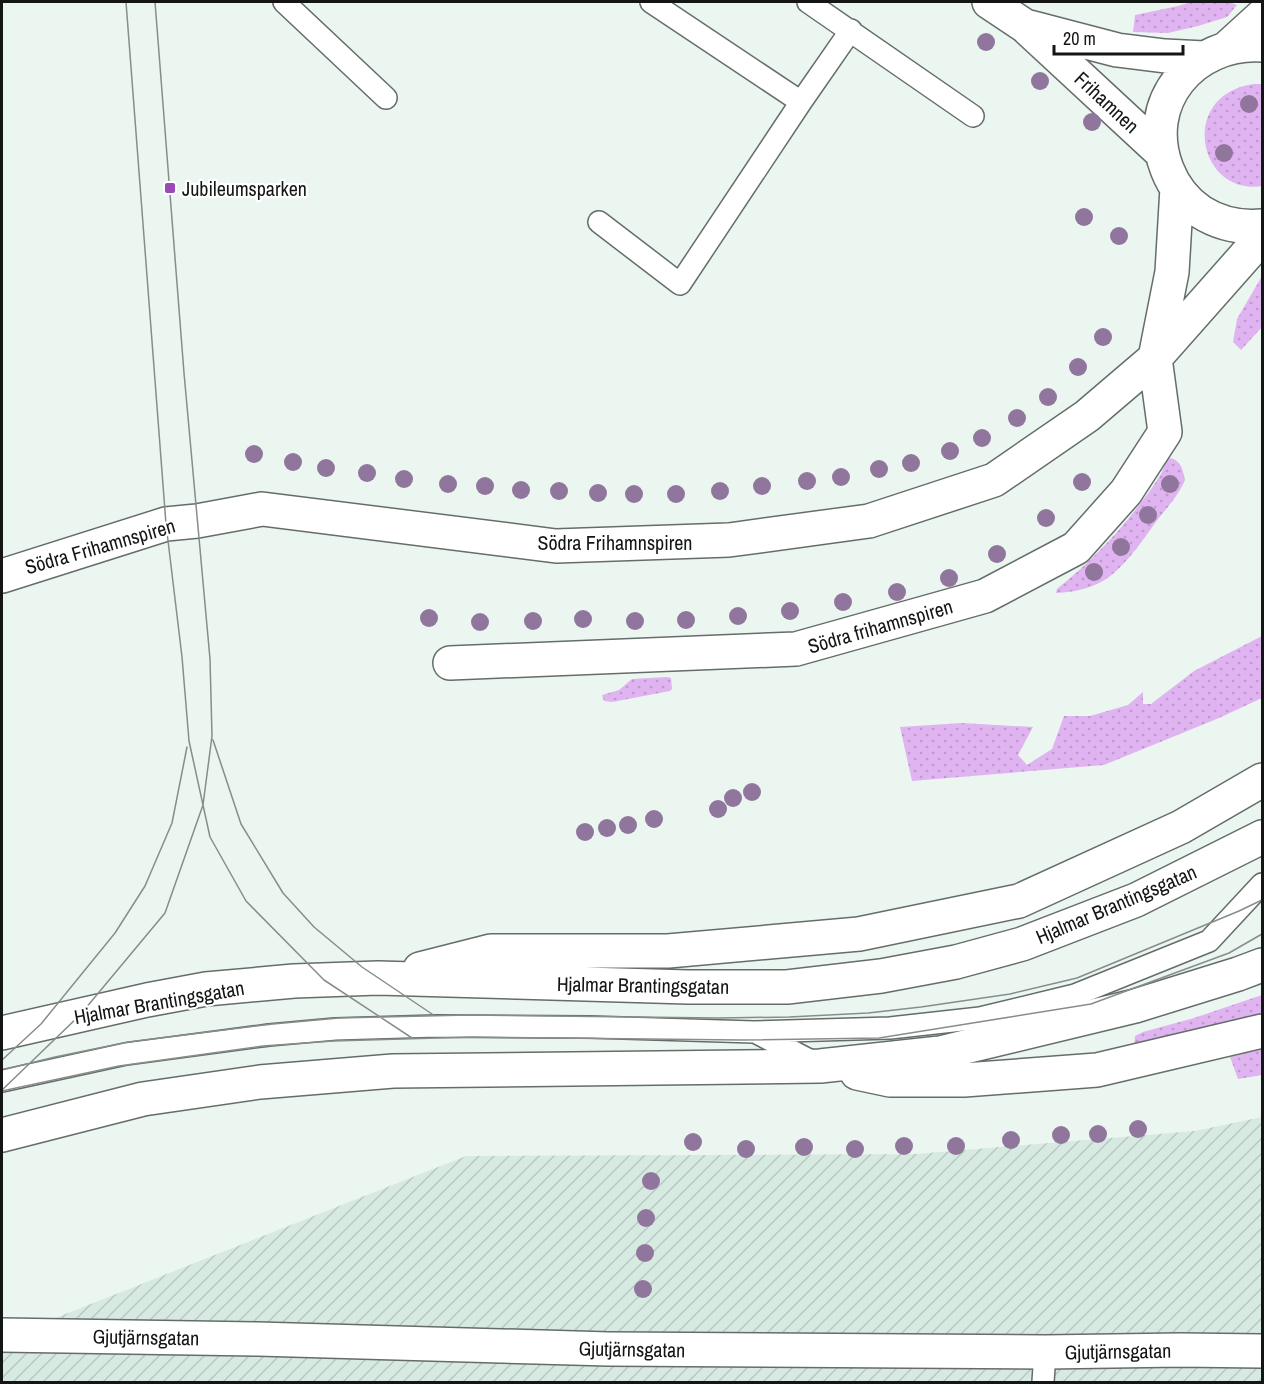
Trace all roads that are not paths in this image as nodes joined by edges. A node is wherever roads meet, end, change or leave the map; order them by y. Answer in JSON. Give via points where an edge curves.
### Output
{"nodes":[{"id":1,"x":284,"y":2,"type":"edge"},
{"id":2,"x":651,"y":2,"type":"edge"},
{"id":3,"x":808,"y":2,"type":"edge"},
{"id":4,"x":989,"y":2,"type":"edge"},
{"id":5,"x":1263,"y":16,"type":"edge"},
{"id":6,"x":1025,"y":26,"type":"junction"},
{"id":7,"x":851,"y":30,"type":"junction"},
{"id":8,"x":1263,"y":45,"type":"edge"},
{"id":9,"x":1216,"y":53,"type":"junction"},
{"id":10,"x":386,"y":98,"type":"dead end"},
{"id":11,"x":801,"y":102,"type":"junction"},
{"id":12,"x":973,"y":116,"type":"dead end"},
{"id":13,"x":1162,"y":153,"type":"junction"},
{"id":14,"x":1177,"y":188,"type":"junction"},
{"id":15,"x":599,"y":222,"type":"dead end"},
{"id":16,"x":1263,"y":226,"type":"edge"},
{"id":17,"x":1263,"y":237,"type":"edge"},
{"id":18,"x":1155,"y":358,"type":"junction"},
{"id":19,"x":2,"y":576,"type":"edge"},
{"id":20,"x":450,"y":663,"type":"dead end"},
{"id":21,"x":1263,"y":780,"type":"edge"},
{"id":22,"x":1263,"y":837,"type":"edge"},
{"id":23,"x":1263,"y":884,"type":"edge"},
{"id":24,"x":1263,"y":965,"type":"edge"},
{"id":25,"x":384,"y":978,"type":"junction"},
{"id":26,"x":1263,"y":1031,"type":"edge"},
{"id":27,"x":754,"y":1032,"type":"junction"},
{"id":28,"x":2,"y":1033,"type":"edge"},
{"id":29,"x":820,"y":1066,"type":"junction"},
{"id":30,"x":2,"y":1081,"type":"edge"},
{"id":31,"x":2,"y":1135,"type":"edge"},
{"id":32,"x":2,"y":1335,"type":"edge"},
{"id":33,"x":1263,"y":1351,"type":"edge"},
{"id":34,"x":1044,"y":1367,"type":"edge"}],
"edges":[{"from":1,"to":10,"type":"lane"},
{"from":2,"to":11,"type":"lane"},
{"from":3,"to":7,"type":"lane"},
{"from":4,"to":6,"type":"street","name":"Frihamnen"},
{"from":5,"to":9,"type":"street"},
{"from":6,"to":9,"type":"street","name":"Frihamnen","via":[[1117,50],[1165,56]]},
{"from":6,"to":13,"type":"street","name":"Frihamnen"},
{"from":7,"to":11,"type":"lane"},
{"from":7,"to":12,"type":"lane"},
{"from":8,"to":9,"type":"street","name":"Frihamnen"},
{"from":9,"to":13,"type":"street","via":[[1183,75],[1174,87],[1161,125]]},
{"from":11,"to":15,"type":"lane","via":[[680,284]]},
{"from":13,"to":14,"type":"street"},
{"from":14,"to":16,"type":"street","via":[[1196,208],[1220,222]]},
{"from":14,"to":18,"type":"street","name":"Södra frihamnspiren","via":[[1172,272]]},
{"from":17,"to":18,"type":"street"},
{"from":18,"to":19,"type":"street","name":"Södra Frihamnspiren","via":[[1086,416],[994,480],[869,521],[729,540],[556,546],[262,509],[166,524]]},
{"from":18,"to":20,"type":"street","name":"Södra frihamnspiren","via":[[1165,432],[1126,492],[1076,548],[985,596],[796,649]]},
{"from":21,"to":25,"type":"street","via":[[1181,827],[1019,901],[859,934],[668,951],[491,951]]},
{"from":22,"to":25,"type":"street","name":"Hjalmar Brantingsgatan","via":[[1136,900],[1022,944],[881,976],[776,987]]},
{"from":23,"to":27,"type":"lane","via":[[1209,941],[1075,995],[980,1018],[890,1028]]},
{"from":24,"to":29,"type":"street","via":[[1136,1006],[940,1053]]},
{"from":25,"to":28,"type":"street","name":"Hjalmar Brantingsgatan","via":[[206,989]]},
{"from":26,"to":29,"type":"street","via":[[1086,1071],[964,1080],[890,1080]]},
{"from":27,"to":29,"type":"lane"},
{"from":27,"to":30,"type":"lane","via":[[590,1026],[335,1029],[126,1054]]},
{"from":29,"to":31,"type":"street","via":[[382,1072],[260,1082],[143,1099]]},
{"from":32,"to":34,"type":"street","name":"Gjutjärnsgatan","via":[[609,1349]]},
{"from":33,"to":34,"type":"street","name":"Gjutjärnsgatan","via":[[1180,1350]]}]}
